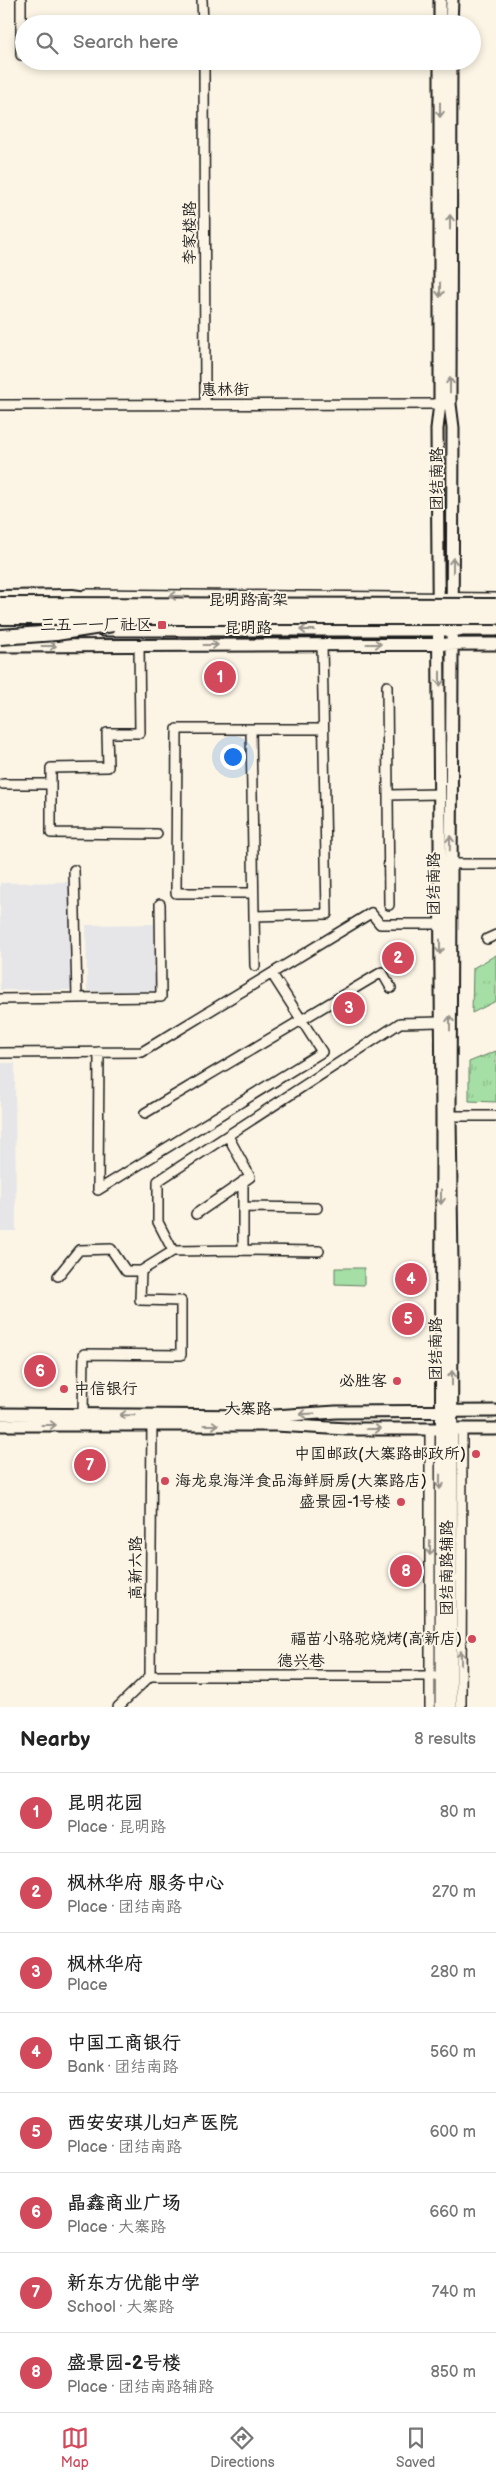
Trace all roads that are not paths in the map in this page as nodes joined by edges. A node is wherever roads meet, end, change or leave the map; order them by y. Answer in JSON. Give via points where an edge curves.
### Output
{"nodes":[{"id":1,"x":21,"y":0,"type":"edge"},
{"id":2,"x":202,"y":0,"type":"edge"},
{"id":3,"x":440,"y":0,"type":"edge"},
{"id":4,"x":452,"y":0,"type":"edge"},
{"id":5,"x":21,"y":15,"type":"edge"},
{"id":6,"x":203,"y":15,"type":"edge"},
{"id":7,"x":440,"y":15,"type":"edge"},
{"id":8,"x":451,"y":15,"type":"edge"},
{"id":9,"x":204,"y":70,"type":"edge"},
{"id":10,"x":440,"y":70,"type":"edge"},
{"id":11,"x":451,"y":70,"type":"edge"},
{"id":12,"x":445,"y":404,"type":"junction"},
{"id":13,"x":0,"y":405,"type":"edge"},
{"id":14,"x":205,"y":405,"type":"junction"},
{"id":15,"x":0,"y":594,"type":"edge"},
{"id":16,"x":438,"y":597,"type":"junction"},
{"id":17,"x":453,"y":597,"type":"junction"},
{"id":18,"x":0,"y":598,"type":"edge"},
{"id":19,"x":496,"y":598,"type":"edge"},
{"id":20,"x":130,"y":605,"type":"junction"},
{"id":21,"x":0,"y":606,"type":"edge"},
{"id":22,"x":496,"y":606,"type":"edge"},
{"id":23,"x":0,"y":617,"type":"edge"},
{"id":24,"x":496,"y":617,"type":"edge"},
{"id":25,"x":158,"y":618,"type":"junction"},
{"id":26,"x":0,"y":630,"type":"edge"},
{"id":27,"x":496,"y":630,"type":"edge"},
{"id":28,"x":438,"y":631,"type":"junction"},
{"id":29,"x":453,"y":631,"type":"junction"},
{"id":30,"x":0,"y":636,"type":"edge"},
{"id":31,"x":322,"y":644,"type":"junction"},
{"id":32,"x":440,"y":644,"type":"junction"},
{"id":33,"x":453,"y":644,"type":"junction"},
{"id":34,"x":496,"y":644,"type":"edge"},
{"id":35,"x":139,"y":645,"type":"junction"},
{"id":36,"x":0,"y":646,"type":"edge"},
{"id":37,"x":388,"y":686,"type":"dead end"},
{"id":38,"x":251,"y":729,"type":"junction"},
{"id":39,"x":323,"y":729,"type":"junction"},
{"id":40,"x":3,"y":784,"type":"dead end"},
{"id":41,"x":51,"y":784,"type":"junction"},
{"id":42,"x":440,"y":794,"type":"junction"},
{"id":43,"x":388,"y":795,"type":"junction"},
{"id":44,"x":157,"y":834,"type":"dead end"},
{"id":45,"x":450,"y":864,"type":"junction"},
{"id":46,"x":496,"y":864,"type":"edge"},
{"id":47,"x":74,"y":870,"type":"dead end"},
{"id":48,"x":253,"y":893,"type":"junction"},
{"id":49,"x":160,"y":904,"type":"dead end"},
{"id":50,"x":389,"y":905,"type":"dead end"},
{"id":51,"x":254,"y":916,"type":"junction"},
{"id":52,"x":440,"y":924,"type":"junction"},
{"id":53,"x":496,"y":935,"type":"edge"},
{"id":54,"x":487,"y":939,"type":"dead end"},
{"id":55,"x":255,"y":966,"type":"dead end"},
{"id":56,"x":272,"y":974,"type":"junction"},
{"id":57,"x":392,"y":988,"type":"dead end"},
{"id":58,"x":0,"y":998,"type":"edge"},
{"id":59,"x":77,"y":998,"type":"junction"},
{"id":60,"x":302,"y":1020,"type":"junction"},
{"id":61,"x":440,"y":1022,"type":"junction"},
{"id":62,"x":99,"y":1052,"type":"junction"},
{"id":63,"x":0,"y":1053,"type":"edge"},
{"id":64,"x":145,"y":1113,"type":"dead end"},
{"id":65,"x":446,"y":1116,"type":"junction"},
{"id":66,"x":496,"y":1116,"type":"edge"},
{"id":67,"x":228,"y":1136,"type":"junction"},
{"id":68,"x":243,"y":1181,"type":"junction"},
{"id":69,"x":243,"y":1207,"type":"junction"},
{"id":70,"x":318,"y":1208,"type":"dead end"},
{"id":71,"x":196,"y":1214,"type":"dead end"},
{"id":72,"x":243,"y":1250,"type":"junction"},
{"id":73,"x":173,"y":1251,"type":"junction"},
{"id":74,"x":319,"y":1251,"type":"dead end"},
{"id":75,"x":141,"y":1271,"type":"junction"},
{"id":76,"x":58,"y":1276,"type":"dead end"},
{"id":77,"x":440,"y":1410,"type":"junction"},
{"id":78,"x":453,"y":1410,"type":"junction"},
{"id":79,"x":496,"y":1411,"type":"edge"},
{"id":80,"x":0,"y":1414,"type":"edge"},
{"id":81,"x":83,"y":1414,"type":"junction"},
{"id":82,"x":152,"y":1420,"type":"junction"},
{"id":83,"x":0,"y":1425,"type":"edge"},
{"id":84,"x":435,"y":1429,"type":"junction"},
{"id":85,"x":457,"y":1429,"type":"junction"},
{"id":86,"x":496,"y":1429,"type":"edge"},
{"id":87,"x":150,"y":1676,"type":"junction"},
{"id":88,"x":440,"y":1676,"type":"junction"},
{"id":89,"x":118,"y":1707,"type":"edge"},
{"id":90,"x":430,"y":1707,"type":"edge"},
{"id":91,"x":441,"y":1707,"type":"edge"},
{"id":92,"x":451,"y":1707,"type":"edge"},
{"id":93,"x":461,"y":1707,"type":"edge"}],
"edges":[{"from":1,"to":5,"type":"street"},
{"from":2,"to":6,"type":"street"},
{"from":3,"to":7,"type":"main road"},
{"from":4,"to":8,"type":"main road"},
{"from":9,"to":14,"type":"street","name":"李家楼路"},
{"from":10,"to":12,"type":"main road","name":"团结南路","one_way":true},
{"from":12,"to":11,"type":"main road","name":"团结南路","one_way":true},
{"from":12,"to":14,"type":"street","name":"惠林街"},
{"from":12,"to":16,"type":"main road","name":"团结南路","via":[[437,429]]},
{"from":17,"to":12,"type":"main road","name":"团结南路","one_way":true,"via":[[453,428]]},
{"from":13,"to":14,"type":"street","name":"惠林街"},
{"from":16,"to":15,"type":"street","name":"昆明路","one_way":true},
{"from":16,"to":17,"type":"street","name":"昆明路"},
{"from":16,"to":28,"type":"main road","name":"团结南路"},
{"from":17,"to":19,"type":"street","name":"昆明路"},
{"from":17,"to":29,"type":"main road","name":"团结南路"},
{"from":18,"to":20,"type":"highway","bridge":true,"via":[[72,597]]},
{"from":20,"to":21,"type":"highway","name":"昆明路高架","bridge":true},
{"from":20,"to":22,"type":"highway","name":"昆明路高架","bridge":true},
{"from":23,"to":25,"type":"highway","name":"昆明路高架","bridge":true},
{"from":24,"to":25,"type":"highway","name":"昆明路高架","bridge":true},
{"from":25,"to":30,"type":"highway","bridge":true,"via":[[56,633]]},
{"from":28,"to":26,"type":"main road","name":"昆明路","one_way":true},
{"from":27,"to":29,"type":"main road","name":"昆明路"},
{"from":28,"to":29,"type":"main road","name":"昆明路"},
{"from":28,"to":32,"type":"main road","name":"团结南路"},
{"from":29,"to":33,"type":"main road","name":"团结南路"},
{"from":31,"to":32,"type":"main road","name":"昆明路","one_way":true},
{"from":35,"to":31,"type":"main road","name":"昆明路","one_way":true},
{"from":31,"to":39,"type":"street"},
{"from":32,"to":33,"type":"main road","name":"昆明路"},
{"from":32,"to":42,"type":"main road","name":"团结南路","one_way":true},
{"from":33,"to":34,"type":"main road","name":"昆明路"},
{"from":45,"to":33,"type":"main road","name":"团结南路","one_way":true},
{"from":36,"to":35,"type":"main road","name":"昆明路","one_way":true},
{"from":35,"to":41,"type":"street","via":[[140,733],[107,733],[108,767],[51,768]]},
{"from":37,"to":43,"type":"street"},
{"from":38,"to":39,"type":"street"},
{"from":38,"to":48,"type":"street"},
{"from":38,"to":48,"type":"street","via":[[177,729],[176,893]]},
{"from":39,"to":51,"type":"street","via":[[327,914]]},
{"from":40,"to":41,"type":"street"},
{"from":41,"to":44,"type":"street","via":[[51,833]]},
{"from":42,"to":43,"type":"street"},
{"from":42,"to":52,"type":"main road","name":"团结南路"},
{"from":43,"to":50,"type":"street"},
{"from":45,"to":46,"type":"street"},
{"from":65,"to":45,"type":"main road","name":"团结南路","one_way":true},
{"from":47,"to":59,"type":"street"},
{"from":48,"to":51,"type":"street"},
{"from":49,"to":59,"type":"street","via":[[161,997]]},
{"from":51,"to":55,"type":"street"},
{"from":52,"to":56,"type":"street","via":[[380,924],[371,913]]},
{"from":52,"to":61,"type":"main road","name":"团结南路","one_way":true},
{"from":53,"to":54,"type":"street"},
{"from":56,"to":60,"type":"street"},
{"from":56,"to":62,"type":"street","via":[[142,1052]]},
{"from":57,"to":60,"type":"street","via":[[382,972]]},
{"from":58,"to":59,"type":"street"},
{"from":60,"to":62,"type":"street","via":[[322,1052],[98,1190]]},
{"from":60,"to":64,"type":"street"},
{"from":61,"to":65,"type":"main road","name":"团结南路"},
{"from":61,"to":67,"type":"street","via":[[400,1023]]},
{"from":62,"to":63,"type":"street"},
{"from":65,"to":66,"type":"street"},
{"from":65,"to":77,"type":"main road","name":"团结南路","one_way":true},
{"from":78,"to":65,"type":"main road","name":"团结南路","one_way":true},
{"from":67,"to":68,"type":"street","via":[[250,1177]]},
{"from":67,"to":73,"type":"street","via":[[158,1182],[158,1222]]},
{"from":68,"to":69,"type":"street"},
{"from":68,"to":71,"type":"street"},
{"from":69,"to":70,"type":"street"},
{"from":69,"to":72,"type":"street"},
{"from":72,"to":73,"type":"street"},
{"from":72,"to":74,"type":"street"},
{"from":73,"to":75,"type":"street"},
{"from":75,"to":76,"type":"street","via":[[126,1271],[111,1249],[79,1250]]},
{"from":75,"to":81,"type":"street","via":[[140,1300],[182,1301],[181,1355],[84,1354]]},
{"from":77,"to":78,"type":"main road","name":"大寨路"},
{"from":77,"to":82,"type":"main road","name":"大寨路","one_way":true},
{"from":77,"to":84,"type":"main road","name":"团结南路"},
{"from":78,"to":79,"type":"main road","name":"大寨路"},
{"from":78,"to":85,"type":"main road","name":"团结南路"},
{"from":80,"to":81,"type":"main road","name":"大寨路"},
{"from":82,"to":81,"type":"main road","name":"大寨路","one_way":true},
{"from":83,"to":82,"type":"main road","name":"大寨路","one_way":true},
{"from":82,"to":84,"type":"main road","name":"大寨路","one_way":true,"via":[[347,1429]]},
{"from":82,"to":87,"type":"street","name":"高新六路"},
{"from":84,"to":85,"type":"main road","name":"大寨路"},
{"from":84,"to":88,"type":"main road","name":"团结南路","one_way":true},
{"from":85,"to":86,"type":"main road","name":"大寨路"},
{"from":85,"to":88,"type":"main road","name":"团结南路"},
{"from":93,"to":85,"type":"street","name":"团结南路辅路","one_way":true},
{"from":87,"to":88,"type":"street","name":"德兴巷"},
{"from":87,"to":89,"type":"street"},
{"from":88,"to":90,"type":"street"},
{"from":88,"to":91,"type":"main road","name":"团结南路"},
{"from":88,"to":92,"type":"main road","name":"团结南路"}]}
